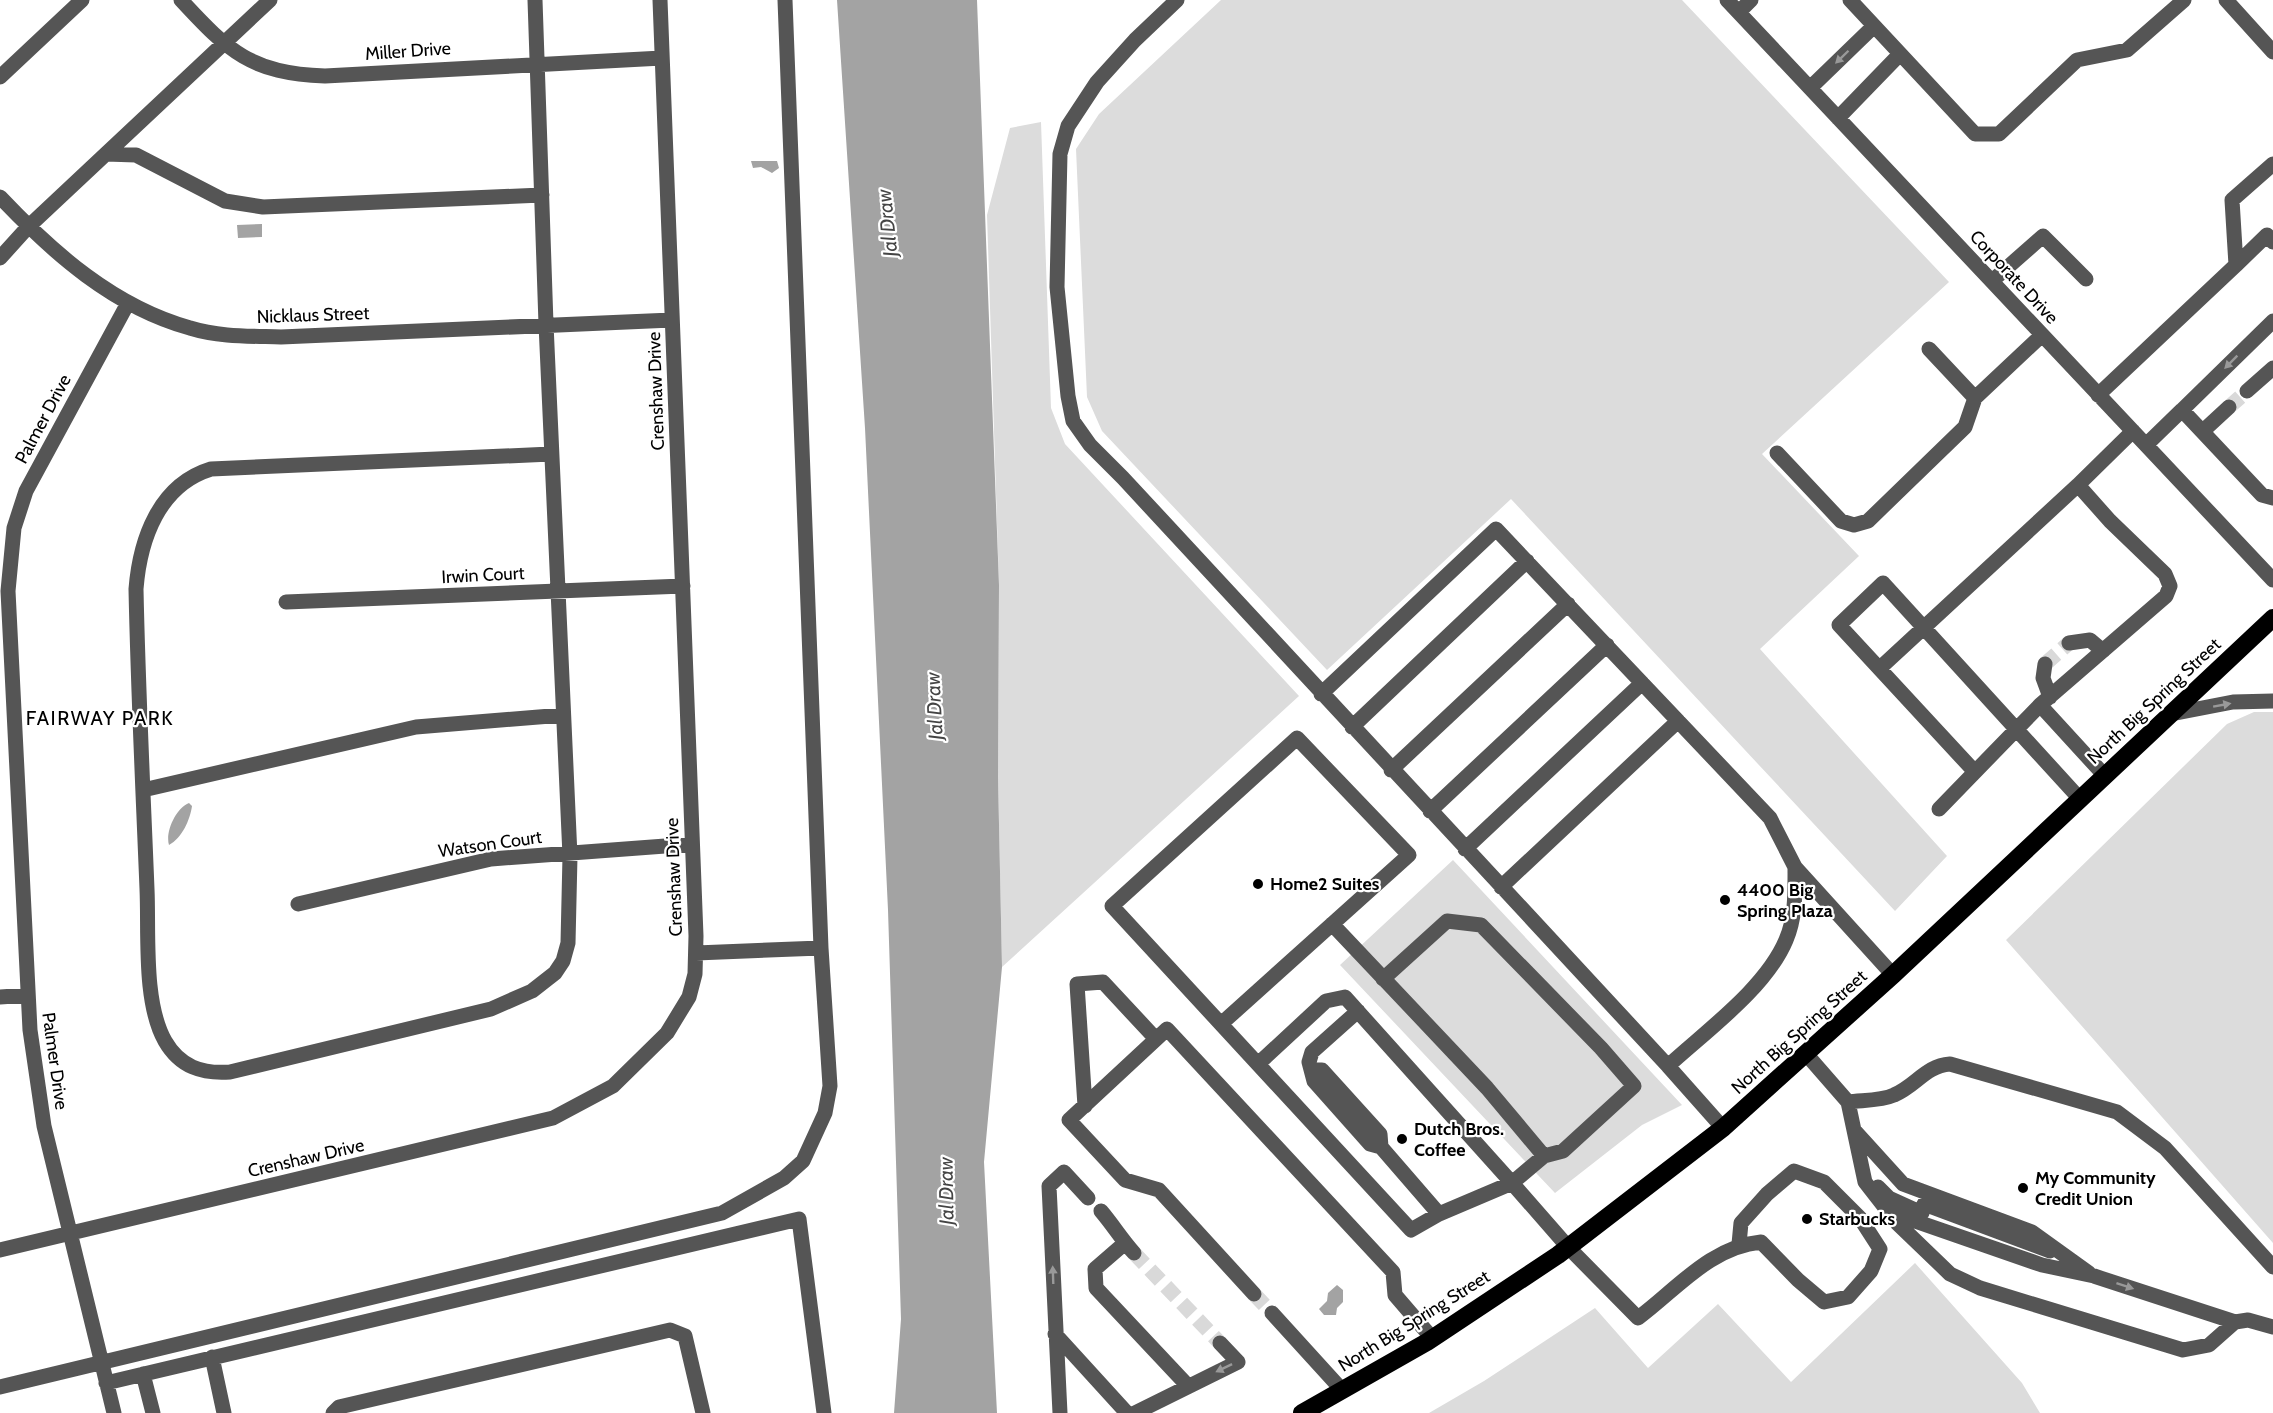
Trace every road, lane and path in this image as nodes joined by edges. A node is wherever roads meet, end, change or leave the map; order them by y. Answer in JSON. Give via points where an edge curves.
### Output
{"nodes":[{"id":1,"x":82,"y":0,"type":"edge"},
{"id":2,"x":181,"y":0,"type":"edge"},
{"id":3,"x":270,"y":0,"type":"edge"},
{"id":4,"x":535,"y":0,"type":"edge"},
{"id":5,"x":660,"y":0,"type":"edge"},
{"id":6,"x":785,"y":0,"type":"edge"},
{"id":7,"x":1178,"y":0,"type":"edge"},
{"id":8,"x":1727,"y":0,"type":"edge"},
{"id":9,"x":1751,"y":0,"type":"edge"},
{"id":10,"x":1850,"y":0,"type":"edge"},
{"id":11,"x":2184,"y":0,"type":"edge"},
{"id":12,"x":2226,"y":0,"type":"edge"},
{"id":13,"x":1739,"y":12,"type":"junction"},
{"id":14,"x":1874,"y":26,"type":"junction"},
{"id":15,"x":225,"y":45,"type":"junction"},
{"id":16,"x":2273,"y":52,"type":"edge"},
{"id":17,"x":1900,"y":54,"type":"junction"},
{"id":18,"x":662,"y":57,"type":"junction"},
{"id":19,"x":538,"y":63,"type":"junction"},
{"id":20,"x":0,"y":77,"type":"edge"},
{"id":21,"x":1810,"y":88,"type":"junction"},
{"id":22,"x":1838,"y":118,"type":"junction"},
{"id":23,"x":106,"y":154,"type":"junction"},
{"id":24,"x":2273,"y":164,"type":"edge"},
{"id":25,"x":542,"y":195,"type":"junction"},
{"id":26,"x":0,"y":197,"type":"edge"},
{"id":27,"x":28,"y":226,"type":"junction"},
{"id":28,"x":2273,"y":242,"type":"edge"},
{"id":29,"x":0,"y":258,"type":"edge"},
{"id":30,"x":2236,"y":265,"type":"junction"},
{"id":31,"x":2086,"y":279,"type":"dead end"},
{"id":32,"x":1992,"y":281,"type":"junction"},
{"id":33,"x":128,"y":303,"type":"junction"},
{"id":34,"x":672,"y":320,"type":"junction"},
{"id":35,"x":2273,"y":321,"type":"edge"},
{"id":36,"x":546,"y":324,"type":"junction"},
{"id":37,"x":2042,"y":335,"type":"junction"},
{"id":38,"x":1929,"y":349,"type":"dead end"},
{"id":39,"x":2273,"y":368,"type":"edge"},
{"id":40,"x":2247,"y":391,"type":"tunnel mouth"},
{"id":41,"x":2098,"y":395,"type":"junction"},
{"id":42,"x":1976,"y":398,"type":"junction"},
{"id":43,"x":2229,"y":407,"type":"tunnel mouth"},
{"id":44,"x":2182,"y":410,"type":"junction"},
{"id":45,"x":2133,"y":431,"type":"junction"},
{"id":46,"x":2202,"y":431,"type":"junction"},
{"id":47,"x":2146,"y":445,"type":"junction"},
{"id":48,"x":1777,"y":453,"type":"dead end"},
{"id":49,"x":551,"y":454,"type":"junction"},
{"id":50,"x":2078,"y":484,"type":"junction"},
{"id":51,"x":2273,"y":498,"type":"edge"},
{"id":52,"x":1527,"y":561,"type":"junction"},
{"id":53,"x":2273,"y":580,"type":"edge"},
{"id":54,"x":683,"y":586,"type":"junction"},
{"id":55,"x":557,"y":592,"type":"junction"},
{"id":56,"x":286,"y":602,"type":"dead end"},
{"id":57,"x":1568,"y":604,"type":"junction"},
{"id":58,"x":2273,"y":618,"type":"edge"},
{"id":59,"x":1924,"y":628,"type":"junction"},
{"id":60,"x":2069,"y":643,"type":"dead end"},
{"id":61,"x":1607,"y":645,"type":"junction"},
{"id":62,"x":2103,"y":651,"type":"junction"},
{"id":63,"x":2045,"y":664,"type":"dead end"},
{"id":64,"x":1880,"y":668,"type":"junction"},
{"id":65,"x":1642,"y":682,"type":"junction"},
{"id":66,"x":1321,"y":694,"type":"junction"},
{"id":67,"x":2045,"y":701,"type":"junction"},
{"id":68,"x":2273,"y":701,"type":"edge"},
{"id":69,"x":2171,"y":714,"type":"junction"},
{"id":70,"x":563,"y":715,"type":"junction"},
{"id":71,"x":1678,"y":721,"type":"junction"},
{"id":72,"x":1352,"y":727,"type":"junction"},
{"id":73,"x":2016,"y":730,"type":"junction"},
{"id":74,"x":1391,"y":770,"type":"junction"},
{"id":75,"x":1975,"y":772,"type":"junction"},
{"id":76,"x":2105,"y":776,"type":"junction"},
{"id":77,"x":143,"y":790,"type":"junction"},
{"id":78,"x":2080,"y":799,"type":"junction"},
{"id":79,"x":1939,"y":809,"type":"dead end"},
{"id":80,"x":1430,"y":811,"type":"junction"},
{"id":81,"x":692,"y":844,"type":"junction"},
{"id":82,"x":1465,"y":849,"type":"junction"},
{"id":83,"x":569,"y":853,"type":"junction"},
{"id":84,"x":1795,"y":867,"type":"junction"},
{"id":85,"x":1501,"y":887,"type":"junction"},
{"id":86,"x":298,"y":904,"type":"dead end"},
{"id":87,"x":1332,"y":924,"type":"junction"},
{"id":88,"x":820,"y":948,"type":"junction"},
{"id":89,"x":696,"y":952,"type":"junction"},
{"id":90,"x":1893,"y":975,"type":"junction"},
{"id":91,"x":1383,"y":979,"type":"junction"},
{"id":92,"x":28,"y":995,"type":"junction"},
{"id":93,"x":0,"y":997,"type":"edge"},
{"id":94,"x":1358,"y":1011,"type":"junction"},
{"id":95,"x":1221,"y":1024,"type":"junction"},
{"id":96,"x":1156,"y":1039,"type":"junction"},
{"id":97,"x":1807,"y":1055,"type":"junction"},
{"id":98,"x":1258,"y":1064,"type":"junction"},
{"id":99,"x":1668,"y":1066,"type":"junction"},
{"id":100,"x":1848,"y":1102,"type":"junction"},
{"id":101,"x":1085,"y":1106,"type":"junction"},
{"id":102,"x":1723,"y":1128,"type":"junction"},
{"id":103,"x":1854,"y":1130,"type":"junction"},
{"id":104,"x":1857,"y":1150,"type":"junction"},
{"id":105,"x":1544,"y":1156,"type":"junction"},
{"id":106,"x":1862,"y":1170,"type":"junction"},
{"id":107,"x":1512,"y":1183,"type":"junction"},
{"id":108,"x":1088,"y":1197,"type":"dead end"},
{"id":109,"x":1101,"y":1211,"type":"dead end"},
{"id":110,"x":1889,"y":1212,"type":"junction"},
{"id":111,"x":1440,"y":1214,"type":"junction"},
{"id":112,"x":71,"y":1234,"type":"junction"},
{"id":113,"x":1739,"y":1244,"type":"junction"},
{"id":114,"x":1568,"y":1247,"type":"junction"},
{"id":115,"x":0,"y":1250,"type":"edge"},
{"id":116,"x":2273,"y":1266,"type":"edge"},
{"id":117,"x":2094,"y":1276,"type":"junction"},
{"id":118,"x":1254,"y":1294,"type":"tunnel mouth"},
{"id":119,"x":1272,"y":1313,"type":"tunnel mouth"},
{"id":120,"x":2235,"y":1322,"type":"junction"},
{"id":121,"x":2273,"y":1327,"type":"edge"},
{"id":122,"x":1055,"y":1334,"type":"junction"},
{"id":123,"x":1432,"y":1338,"type":"junction"},
{"id":124,"x":1220,"y":1343,"type":"tunnel mouth"},
{"id":125,"x":212,"y":1358,"type":"junction"},
{"id":126,"x":102,"y":1363,"type":"junction"},
{"id":127,"x":143,"y":1374,"type":"junction"},
{"id":128,"x":106,"y":1383,"type":"junction"},
{"id":129,"x":1188,"y":1386,"type":"junction"},
{"id":130,"x":0,"y":1387,"type":"edge"},
{"id":131,"x":1342,"y":1390,"type":"junction"},
{"id":132,"x":114,"y":1413,"type":"edge"},
{"id":133,"x":153,"y":1413,"type":"edge"},
{"id":134,"x":224,"y":1413,"type":"edge"},
{"id":135,"x":333,"y":1413,"type":"edge"},
{"id":136,"x":703,"y":1413,"type":"edge"},
{"id":137,"x":824,"y":1413,"type":"edge"},
{"id":138,"x":1060,"y":1413,"type":"edge"},
{"id":139,"x":1127,"y":1413,"type":"edge"},
{"id":140,"x":1135,"y":1413,"type":"edge"},
{"id":141,"x":1302,"y":1413,"type":"edge"}],
"edges":[{"from":1,"to":20,"type":"street"},
{"from":2,"to":15,"type":"street","name":"Miller Drive"},
{"from":3,"to":15,"type":"street"},
{"from":4,"to":19,"type":"street"},
{"from":5,"to":18,"type":"street","name":"Crenshaw Drive"},
{"from":6,"to":88,"type":"street"},
{"from":7,"to":66,"type":"street","via":[[1097,82],[1068,126],[1060,154],[1057,287],[1073,421],[1090,445]]},
{"from":8,"to":13,"type":"street","name":"Corporate Drive"},
{"from":9,"to":13,"type":"street"},
{"from":10,"to":14,"type":"street"},
{"from":11,"to":17,"type":"street","via":[[2127,50],[2077,60],[1999,134],[1975,134]]},
{"from":12,"to":16,"type":"street"},
{"from":13,"to":21,"type":"street","name":"Corporate Drive"},
{"from":14,"to":17,"type":"street"},
{"from":14,"to":21,"type":"street","one_way":true},
{"from":15,"to":19,"type":"street","name":"Miller Drive","via":[[247,60],[295,75]]},
{"from":15,"to":23,"type":"street"},
{"from":17,"to":22,"type":"street"},
{"from":18,"to":19,"type":"street","name":"Miller Drive"},
{"from":18,"to":34,"type":"street","name":"Crenshaw Drive"},
{"from":19,"to":25,"type":"street"},
{"from":21,"to":22,"type":"street","name":"Corporate Drive"},
{"from":22,"to":32,"type":"street","name":"Corporate Drive"},
{"from":23,"to":25,"type":"street","via":[[136,155],[240,205]]},
{"from":23,"to":27,"type":"street"},
{"from":24,"to":30,"type":"street","via":[[2232,200]]},
{"from":25,"to":36,"type":"street"},
{"from":26,"to":27,"type":"street","name":"Nicklaus Street"},
{"from":27,"to":29,"type":"street"},
{"from":27,"to":33,"type":"street","name":"Nicklaus Street","via":[[57,254]]},
{"from":28,"to":30,"type":"street","via":[[2267,236]]},
{"from":30,"to":41,"type":"street"},
{"from":31,"to":32,"type":"street","via":[[2043,236]]},
{"from":32,"to":37,"type":"street","name":"Corporate Drive"},
{"from":33,"to":36,"type":"street","name":"Nicklaus Street","via":[[190,328],[230,336]]},
{"from":33,"to":92,"type":"street","name":"Palmer Drive","via":[[26,491],[11,545],[8,591]]},
{"from":34,"to":36,"type":"street","name":"Nicklaus Street"},
{"from":34,"to":54,"type":"street","name":"Crenshaw Drive"},
{"from":35,"to":44,"type":"street","one_way":true},
{"from":36,"to":49,"type":"street"},
{"from":37,"to":41,"type":"street","name":"Corporate Drive"},
{"from":37,"to":42,"type":"street"},
{"from":38,"to":42,"type":"street"},
{"from":39,"to":40,"type":"street"},
{"from":41,"to":45,"type":"street","name":"Corporate Drive"},
{"from":42,"to":48,"type":"street","via":[[1965,427],[1868,521],[1854,525],[1841,521]]},
{"from":43,"to":46,"type":"street"},
{"from":44,"to":46,"type":"street"},
{"from":44,"to":47,"type":"street"},
{"from":45,"to":47,"type":"street","name":"Corporate Drive"},
{"from":45,"to":50,"type":"street"},
{"from":46,"to":51,"type":"street","via":[[2262,495]]},
{"from":47,"to":53,"type":"street","name":"Corporate Drive"},
{"from":49,"to":55,"type":"street"},
{"from":49,"to":77,"type":"street","via":[[234,467],[211,469],[181,483],[163,502],[138,567]]},
{"from":50,"to":59,"type":"street"},
{"from":50,"to":62,"type":"street","via":[[2165,574],[2170,586],[2166,597]]},
{"from":52,"to":57,"type":"street"},
{"from":52,"to":66,"type":"street","via":[[1496,529]]},
{"from":52,"to":72,"type":"street"},
{"from":54,"to":55,"type":"street","name":"Irwin Court"},
{"from":54,"to":81,"type":"street","name":"Crenshaw Drive"},
{"from":55,"to":56,"type":"street","name":"Irwin Court"},
{"from":55,"to":70,"type":"street"},
{"from":57,"to":61,"type":"street"},
{"from":57,"to":74,"type":"street"},
{"from":58,"to":69,"type":"highway","name":"North Big Spring Street"},
{"from":59,"to":64,"type":"street"},
{"from":59,"to":64,"type":"street","via":[[1883,583],[1839,625]]},
{"from":59,"to":73,"type":"street"},
{"from":60,"to":62,"type":"street","via":[[2090,640]]},
{"from":61,"to":65,"type":"street"},
{"from":61,"to":80,"type":"street"},
{"from":62,"to":67,"type":"street"},
{"from":63,"to":67,"type":"street"},
{"from":64,"to":75,"type":"street"},
{"from":65,"to":71,"type":"street"},
{"from":65,"to":82,"type":"street"},
{"from":66,"to":72,"type":"street"},
{"from":67,"to":73,"type":"street"},
{"from":67,"to":76,"type":"street"},
{"from":69,"to":68,"type":"street","one_way":true,"via":[[2233,702]]},
{"from":69,"to":76,"type":"highway","name":"North Big Spring Street"},
{"from":70,"to":77,"type":"street","via":[[416,728]]},
{"from":70,"to":83,"type":"street"},
{"from":71,"to":84,"type":"street","via":[[1770,819]]},
{"from":71,"to":85,"type":"street"},
{"from":72,"to":74,"type":"street"},
{"from":73,"to":75,"type":"street"},
{"from":73,"to":78,"type":"street"},
{"from":74,"to":80,"type":"street"},
{"from":75,"to":79,"type":"street"},
{"from":76,"to":78,"type":"highway","name":"North Big Spring Street"},
{"from":77,"to":83,"type":"street","via":[[156,1019],[172,1051],[189,1066],[204,1072],[230,1072],[490,1009],[532,991],[555,973],[568,943]]},
{"from":78,"to":90,"type":"highway","name":"North Big Spring Street"},
{"from":80,"to":82,"type":"street"},
{"from":81,"to":83,"type":"street","name":"Watson Court"},
{"from":81,"to":89,"type":"street","name":"Crenshaw Drive"},
{"from":82,"to":85,"type":"street"},
{"from":83,"to":86,"type":"street","name":"Watson Court","via":[[471,863]]},
{"from":84,"to":90,"type":"street"},
{"from":84,"to":99,"type":"street","via":[[1795,902],[1787,939],[1768,974]]},
{"from":85,"to":99,"type":"street"},
{"from":87,"to":91,"type":"street"},
{"from":87,"to":95,"type":"street"},
{"from":87,"to":95,"type":"street","via":[[1409,855],[1297,738],[1112,906]]},
{"from":88,"to":89,"type":"street"},
{"from":88,"to":126,"type":"street","via":[[830,1086],[825,1113],[803,1161],[784,1178],[722,1213]]},
{"from":89,"to":112,"type":"street","name":"Crenshaw Drive","via":[[689,997],[675,1022],[613,1086],[578,1107],[508,1130]]},
{"from":90,"to":97,"type":"highway","name":"North Big Spring Street"},
{"from":91,"to":105,"type":"street","via":[[1487,1088]]},
{"from":91,"to":105,"type":"street","via":[[1447,921],[1481,925],[1601,1048],[1634,1086],[1563,1151]]},
{"from":92,"to":93,"type":"street"},
{"from":92,"to":112,"type":"street","name":"Palmer Drive","via":[[44,1126]]},
{"from":94,"to":98,"type":"street","via":[[1345,997],[1326,1001]]},
{"from":94,"to":107,"type":"street"},
{"from":94,"to":111,"type":"street","via":[[1312,1052],[1309,1062],[1314,1081],[1370,1144],[1381,1147]]},
{"from":95,"to":98,"type":"street"},
{"from":96,"to":101,"type":"street"},
{"from":96,"to":101,"type":"street","via":[[1103,982],[1077,984]]},
{"from":96,"to":123,"type":"street","via":[[1167,1029],[1393,1272],[1395,1295]]},
{"from":97,"to":100,"type":"street"},
{"from":97,"to":102,"type":"highway","name":"North Big Spring Street"},
{"from":98,"to":111,"type":"street","via":[[1411,1230]]},
{"from":99,"to":102,"type":"street"},
{"from":100,"to":103,"type":"street"},
{"from":100,"to":116,"type":"street","via":[[1892,1096],[1933,1065],[1950,1064],[2117,1112],[2165,1148]]},
{"from":101,"to":118,"type":"street","via":[[1069,1120],[1125,1180],[1159,1190]]},
{"from":102,"to":114,"type":"highway","name":"North Big Spring Street"},
{"from":103,"to":104,"type":"street"},
{"from":103,"to":117,"type":"street","via":[[1903,1184],[2032,1232]]},
{"from":104,"to":106,"type":"street"},
{"from":104,"to":117,"type":"street","via":[[1906,1196],[2054,1253]]},
{"from":105,"to":107,"type":"street"},
{"from":106,"to":110,"type":"street","via":[[1864,1182]]},
{"from":106,"to":117,"type":"street","via":[[1889,1198],[1908,1208]]},
{"from":107,"to":111,"type":"street"},
{"from":107,"to":114,"type":"street"},
{"from":122,"to":108,"type":"street","one_way":true,"via":[[1049,1186],[1064,1172]]},
{"from":109,"to":129,"type":"street","via":[[1129,1248],[1095,1269],[1096,1288]]},
{"from":110,"to":117,"type":"street","via":[[2042,1265]]},
{"from":110,"to":120,"type":"street","via":[[1950,1274],[1980,1288],[2183,1350],[2209,1345]]},
{"from":112,"to":115,"type":"street","name":"Crenshaw Drive"},
{"from":112,"to":126,"type":"street","name":"Palmer Drive"},
{"from":113,"to":113,"type":"street","via":[[1761,1242],[1824,1302],[1848,1297],[1871,1271],[1880,1249],[1860,1218],[1824,1182],[1794,1171],[1741,1223]]},
{"from":113,"to":114,"type":"street","via":[[1694,1271],[1638,1318]]},
{"from":114,"to":123,"type":"highway","name":"North Big Spring Street"},
{"from":117,"to":120,"type":"street","one_way":true},
{"from":119,"to":131,"type":"street"},
{"from":120,"to":121,"type":"street","via":[[2248,1320]]},
{"from":122,"to":138,"type":"street"},
{"from":122,"to":139,"type":"street"},
{"from":123,"to":131,"type":"highway","name":"North Big Spring Street"},
{"from":124,"to":129,"type":"street","one_way":true,"via":[[1238,1362]]},
{"from":125,"to":127,"type":"street"},
{"from":125,"to":134,"type":"street"},
{"from":125,"to":137,"type":"street","via":[[799,1219]]},
{"from":126,"to":128,"type":"street","name":"Palmer Drive"},
{"from":126,"to":130,"type":"street"},
{"from":127,"to":128,"type":"street"},
{"from":127,"to":133,"type":"street"},
{"from":128,"to":132,"type":"street","name":"Palmer Drive"},
{"from":129,"to":140,"type":"street"},
{"from":131,"to":141,"type":"highway","name":"North Big Spring Street"},
{"from":135,"to":136,"type":"street","via":[[339,1407],[670,1330],[685,1335]]}]}
